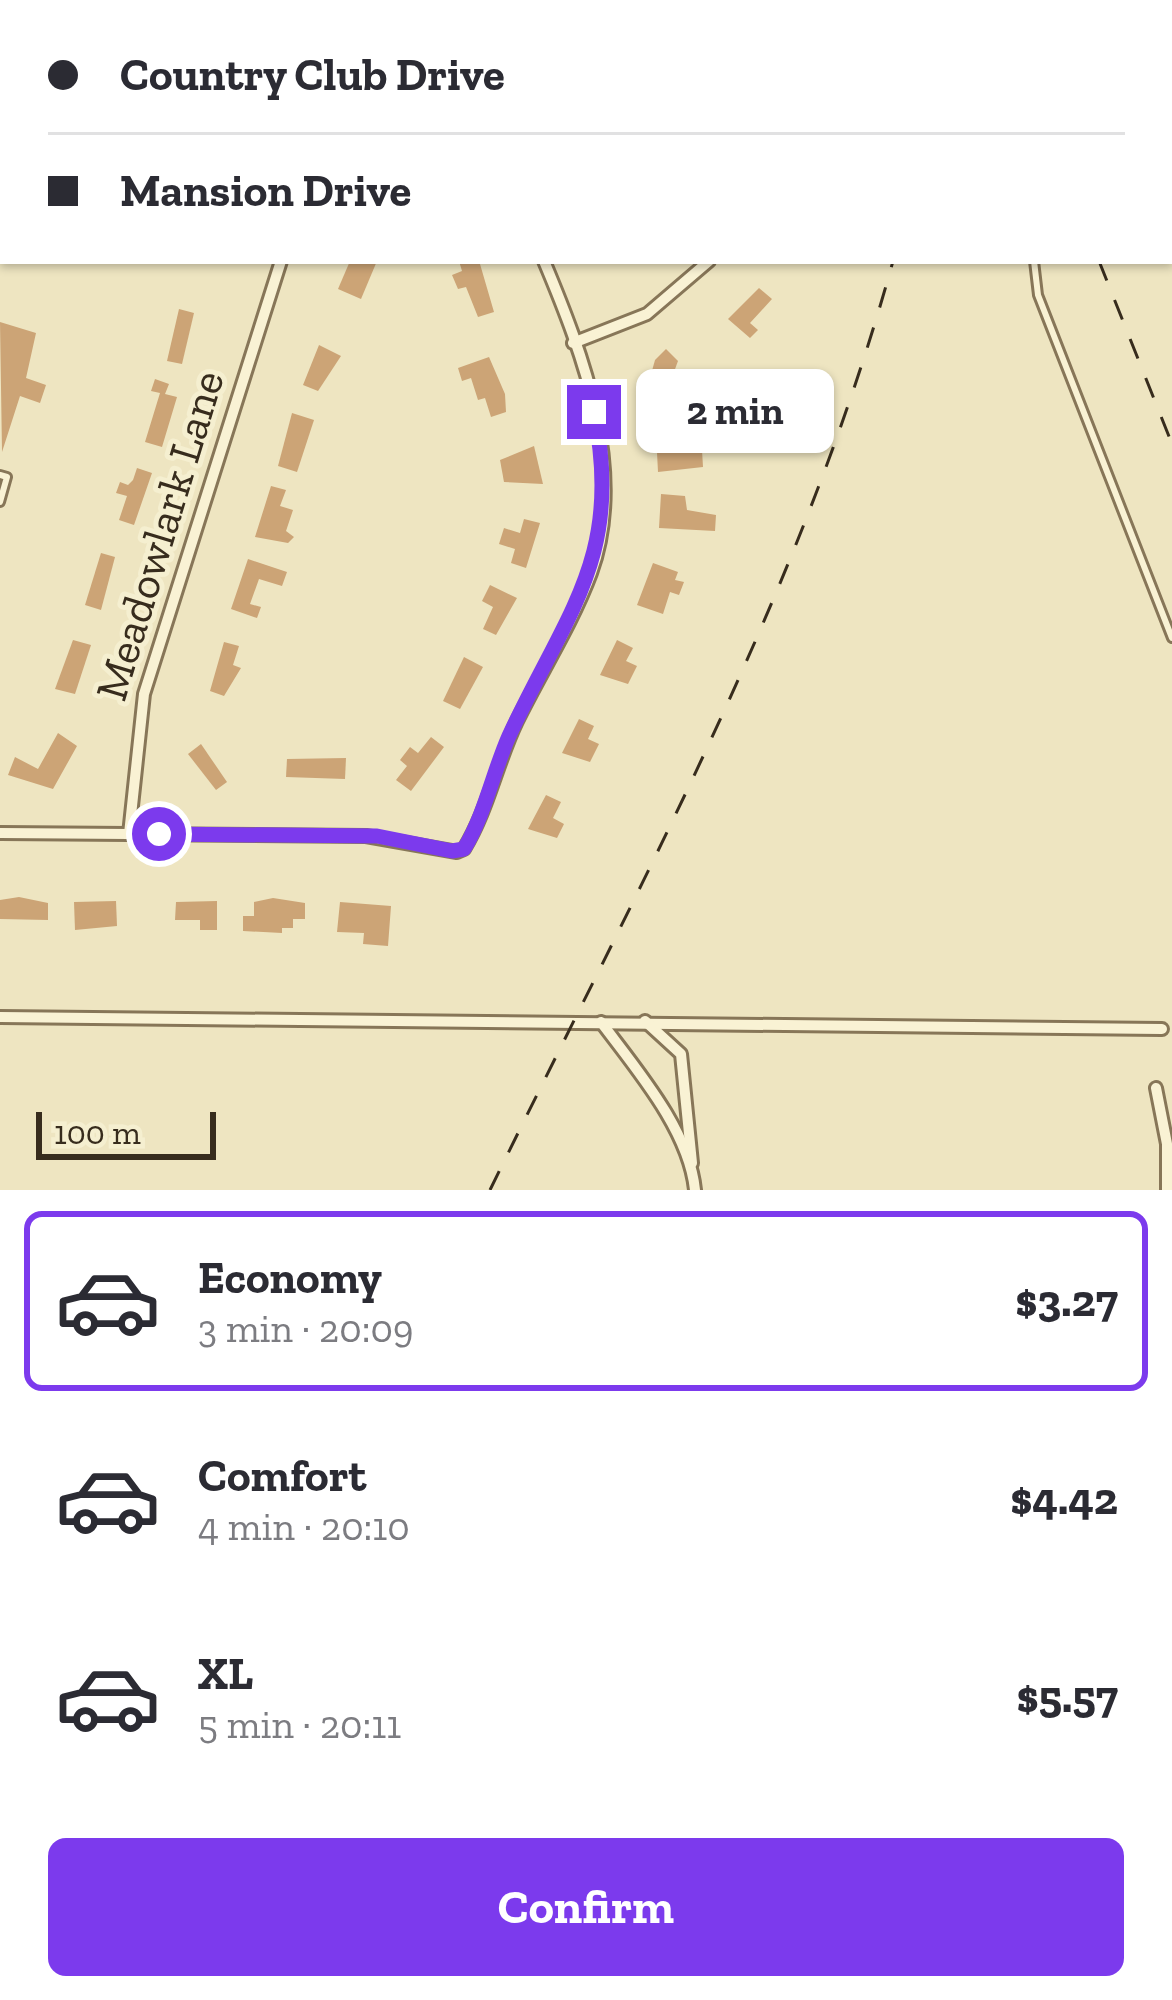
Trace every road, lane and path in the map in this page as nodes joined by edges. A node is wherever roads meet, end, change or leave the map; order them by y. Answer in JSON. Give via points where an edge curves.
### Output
{"nodes":[{"id":1,"x":280,"y":264,"type":"edge"},
{"id":2,"x":545,"y":264,"type":"edge"},
{"id":3,"x":705,"y":264,"type":"edge"},
{"id":4,"x":1034,"y":264,"type":"edge"},
{"id":5,"x":574,"y":343,"type":"junction"},
{"id":6,"x":0,"y":475,"type":"edge"},
{"id":7,"x":0,"y":502,"type":"edge"},
{"id":8,"x":1172,"y":638,"type":"edge"},
{"id":9,"x":0,"y":832,"type":"edge"},
{"id":10,"x":129,"y":835,"type":"junction"},
{"id":11,"x":0,"y":1017,"type":"edge"},
{"id":12,"x":645,"y":1021,"type":"junction"},
{"id":13,"x":601,"y":1022,"type":"junction"},
{"id":14,"x":1162,"y":1029,"type":"dead end"},
{"id":15,"x":1156,"y":1088,"type":"dead end"},
{"id":16,"x":693,"y":1169,"type":"junction"},
{"id":17,"x":695,"y":1190,"type":"edge"},
{"id":18,"x":1167,"y":1190,"type":"edge"}],
"edges":[{"from":1,"to":10,"type":"street","name":"Meadowlark Lane","via":[[149,674]]},
{"from":2,"to":5,"type":"street"},
{"from":3,"to":5,"type":"street","via":[[647,314]]},
{"from":4,"to":8,"type":"lane","via":[[1038,295]]},
{"from":5,"to":10,"type":"street","via":[[605,472],[596,554],[461,851],[355,835]]},
{"from":6,"to":7,"type":"lane","via":[[7,477]]},
{"from":9,"to":10,"type":"street"},
{"from":11,"to":13,"type":"street"},
{"from":12,"to":13,"type":"street"},
{"from":12,"to":14,"type":"street"},
{"from":12,"to":16,"type":"street","via":[[681,1054]]},
{"from":13,"to":16,"type":"street"},
{"from":15,"to":18,"type":"street"},
{"from":16,"to":17,"type":"street"}]}
